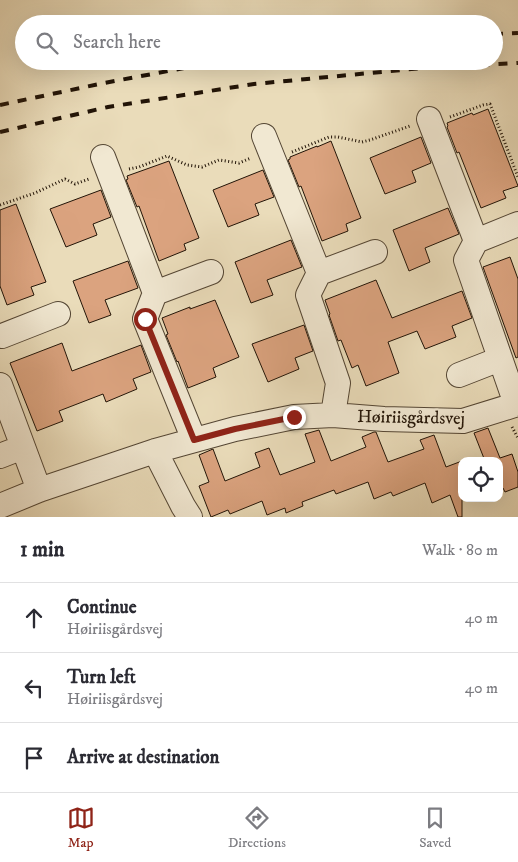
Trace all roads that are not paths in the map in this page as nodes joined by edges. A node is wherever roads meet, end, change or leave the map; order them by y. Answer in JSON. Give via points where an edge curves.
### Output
{"nodes":[{"id":1,"x":430,"y":122,"type":"road end"},
{"id":2,"x":269,"y":149,"type":"road end"},
{"id":3,"x":106,"y":164,"type":"road end"},
{"id":4,"x":518,"y":224,"type":"edge"},
{"id":5,"x":476,"y":241,"type":"junction"},
{"id":6,"x":375,"y":252,"type":"dead end"},
{"id":7,"x":211,"y":272,"type":"dead end"},
{"id":8,"x":319,"y":273,"type":"junction"},
{"id":9,"x":155,"y":293,"type":"junction"},
{"id":10,"x":58,"y":314,"type":"dead end"},
{"id":11,"x":1,"y":336,"type":"edge"},
{"id":12,"x":500,"y":359,"type":"junction"},
{"id":13,"x":459,"y":375,"type":"dead end"},
{"id":14,"x":0,"y":385,"type":"edge"},
{"id":15,"x":517,"y":404,"type":"edge"},
{"id":16,"x":333,"y":415,"type":"junction"},
{"id":17,"x":194,"y":440,"type":"junction"},
{"id":18,"x":23,"y":447,"type":"junction"},
{"id":19,"x":155,"y":451,"type":"junction"},
{"id":20,"x":0,"y":456,"type":"edge"},
{"id":21,"x":39,"y":490,"type":"junction"},
{"id":22,"x":0,"y":506,"type":"edge"},
{"id":23,"x":190,"y":517,"type":"edge"}],
"edges":[{"from":1,"to":5,"type":"street"},
{"from":2,"to":8,"type":"street"},
{"from":3,"to":9,"type":"street"},
{"from":4,"to":5,"type":"street"},
{"from":5,"to":12,"type":"street","name":"Høiriisgårdsvej","via":[[466,260]]},
{"from":6,"to":8,"type":"street"},
{"from":7,"to":9,"type":"street"},
{"from":8,"to":16,"type":"street","name":"Høiriisgårdsvej","via":[[308,295],[338,383]]},
{"from":9,"to":17,"type":"street","via":[[145,319]]},
{"from":10,"to":11,"type":"street"},
{"from":12,"to":13,"type":"street"},
{"from":12,"to":15,"type":"street","name":"Høiriisgårdsvej"},
{"from":14,"to":18,"type":"street"},
{"from":15,"to":16,"type":"street","name":"Høiriisgårdsvej","via":[[463,421]]},
{"from":16,"to":17,"type":"street","name":"Høiriisgårdsvej","via":[[294,417]]},
{"from":17,"to":19,"type":"street","name":"Høiriisgårdsvej"},
{"from":18,"to":20,"type":"street"},
{"from":18,"to":21,"type":"street"},
{"from":19,"to":21,"type":"street","name":"Høiriisgårdsvej"},
{"from":19,"to":23,"type":"street"},
{"from":21,"to":22,"type":"street","name":"Høiriisgårdsvej"}]}
